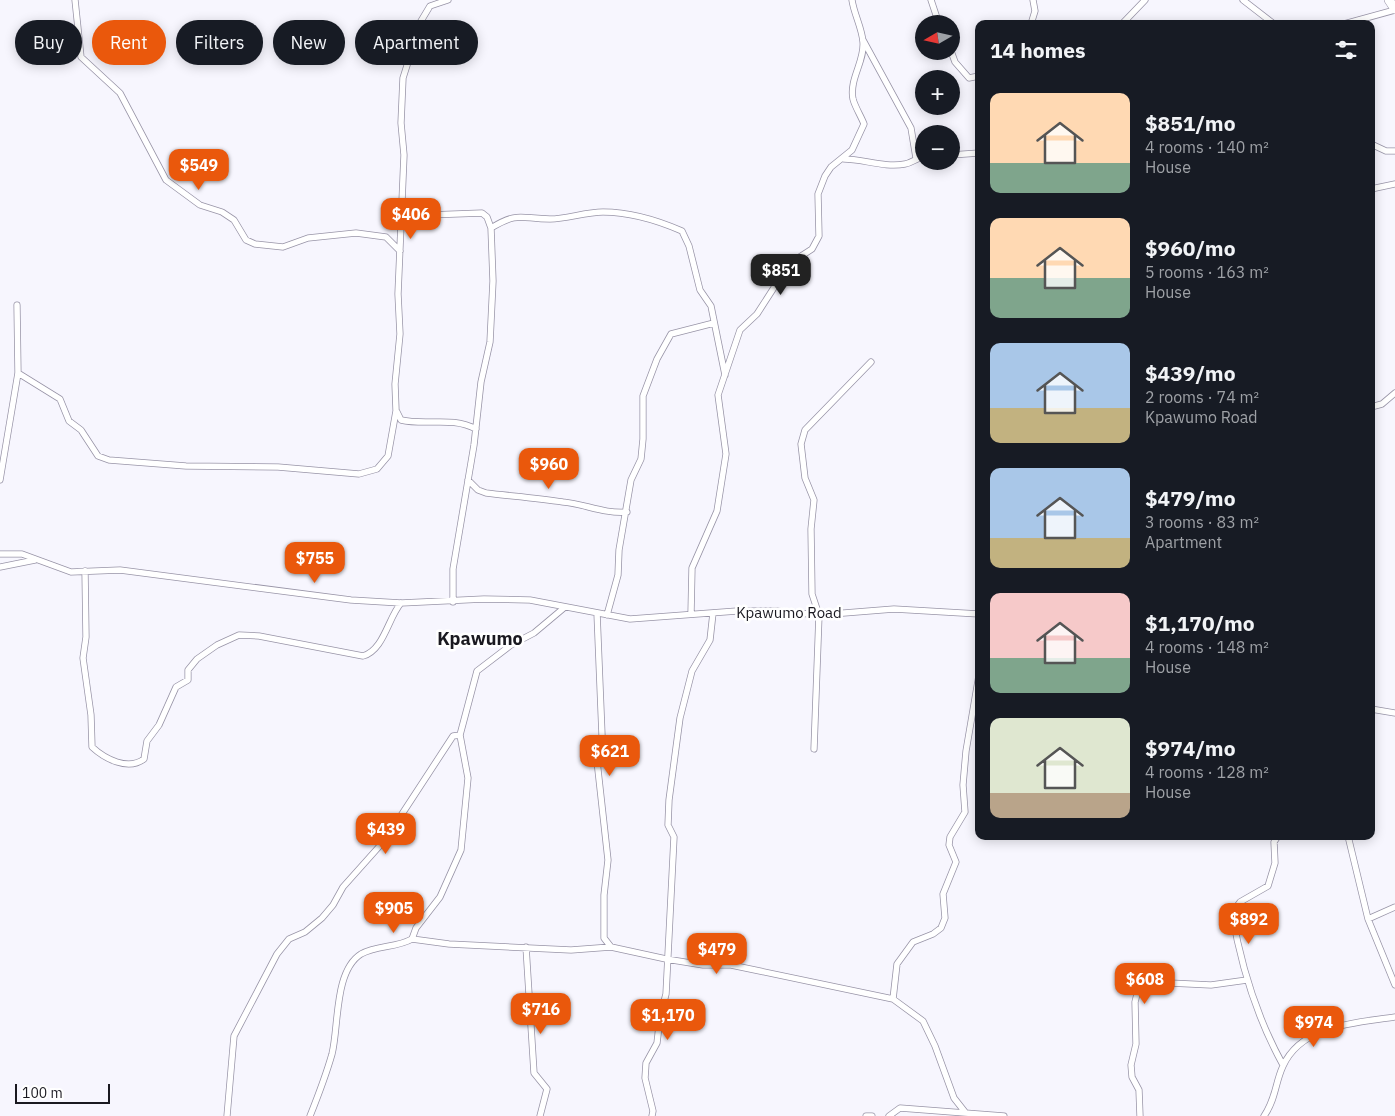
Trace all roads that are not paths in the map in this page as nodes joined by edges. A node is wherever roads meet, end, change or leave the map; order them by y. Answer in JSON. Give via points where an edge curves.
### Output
{"nodes":[{"id":1,"x":75,"y":0,"type":"edge"},
{"id":2,"x":448,"y":0,"type":"edge"},
{"id":3,"x":852,"y":0,"type":"edge"},
{"id":4,"x":931,"y":0,"type":"edge"},
{"id":5,"x":1033,"y":0,"type":"edge"},
{"id":6,"x":1145,"y":0,"type":"edge"},
{"id":7,"x":1243,"y":0,"type":"edge"},
{"id":8,"x":1393,"y":4,"type":"edge"},
{"id":9,"x":936,"y":15,"type":"edge"},
{"id":10,"x":1032,"y":20,"type":"edge"},
{"id":11,"x":1126,"y":20,"type":"edge"},
{"id":12,"x":1269,"y":20,"type":"edge"},
{"id":13,"x":1354,"y":20,"type":"edge"},
{"id":14,"x":863,"y":40,"type":"junction"},
{"id":15,"x":954,"y":60,"type":"edge"},
{"id":16,"x":975,"y":77,"type":"edge"},
{"id":17,"x":1375,"y":146,"type":"edge"},
{"id":18,"x":1395,"y":151,"type":"edge"},
{"id":19,"x":915,"y":152,"type":"edge"},
{"id":20,"x":975,"y":153,"type":"edge"},
{"id":21,"x":960,"y":154,"type":"edge"},
{"id":22,"x":844,"y":159,"type":"junction"},
{"id":23,"x":915,"y":159,"type":"edge"},
{"id":24,"x":1395,"y":184,"type":"edge"},
{"id":25,"x":1375,"y":187,"type":"edge"},
{"id":26,"x":402,"y":216,"type":"junction"},
{"id":27,"x":490,"y":228,"type":"junction"},
{"id":28,"x":400,"y":251,"type":"junction"},
{"id":29,"x":17,"y":305,"type":"dead end"},
{"id":30,"x":714,"y":323,"type":"junction"},
{"id":31,"x":871,"y":362,"type":"dead end"},
{"id":32,"x":18,"y":373,"type":"junction"},
{"id":33,"x":725,"y":375,"type":"junction"},
{"id":34,"x":1395,"y":393,"type":"edge"},
{"id":35,"x":1375,"y":406,"type":"edge"},
{"id":36,"x":396,"y":410,"type":"junction"},
{"id":37,"x":476,"y":429,"type":"junction"},
{"id":38,"x":0,"y":480,"type":"edge"},
{"id":39,"x":468,"y":480,"type":"junction"},
{"id":40,"x":627,"y":512,"type":"junction"},
{"id":41,"x":0,"y":554,"type":"edge"},
{"id":42,"x":37,"y":560,"type":"junction"},
{"id":43,"x":0,"y":567,"type":"edge"},
{"id":44,"x":85,"y":571,"type":"junction"},
{"id":45,"x":453,"y":602,"type":"junction"},
{"id":46,"x":401,"y":603,"type":"junction"},
{"id":47,"x":565,"y":607,"type":"junction"},
{"id":48,"x":596,"y":613,"type":"junction"},
{"id":49,"x":691,"y":613,"type":"junction"},
{"id":50,"x":713,"y":613,"type":"junction"},
{"id":51,"x":975,"y":614,"type":"edge"},
{"id":52,"x":608,"y":615,"type":"junction"},
{"id":53,"x":819,"y":615,"type":"junction"},
{"id":54,"x":975,"y":698,"type":"edge"},
{"id":55,"x":1375,"y":710,"type":"edge"},
{"id":56,"x":1395,"y":714,"type":"edge"},
{"id":57,"x":460,"y":735,"type":"junction"},
{"id":58,"x":814,"y":749,"type":"dead end"},
{"id":59,"x":1275,"y":840,"type":"edge"},
{"id":60,"x":1349,"y":840,"type":"edge"},
{"id":61,"x":1395,"y":907,"type":"edge"},
{"id":62,"x":1368,"y":919,"type":"junction"},
{"id":63,"x":412,"y":939,"type":"junction"},
{"id":64,"x":526,"y":947,"type":"junction"},
{"id":65,"x":611,"y":947,"type":"junction"},
{"id":66,"x":666,"y":959,"type":"junction"},
{"id":67,"x":1247,"y":980,"type":"junction"},
{"id":68,"x":1395,"y":985,"type":"edge"},
{"id":69,"x":893,"y":999,"type":"junction"},
{"id":70,"x":1395,"y":1017,"type":"edge"},
{"id":71,"x":1283,"y":1065,"type":"junction"},
{"id":72,"x":965,"y":1112,"type":"junction"},
{"id":73,"x":227,"y":1116,"type":"edge"},
{"id":74,"x":310,"y":1116,"type":"edge"},
{"id":75,"x":540,"y":1116,"type":"edge"},
{"id":76,"x":652,"y":1116,"type":"edge"},
{"id":77,"x":866,"y":1116,"type":"edge"},
{"id":78,"x":872,"y":1116,"type":"edge"},
{"id":79,"x":889,"y":1116,"type":"edge"},
{"id":80,"x":1004,"y":1116,"type":"edge"},
{"id":81,"x":1140,"y":1116,"type":"edge"},
{"id":82,"x":1264,"y":1116,"type":"edge"}],
"edges":[{"from":1,"to":28,"type":"street","via":[[81,57],[120,93],[166,180],[200,204],[234,220],[246,240],[255,244],[283,247],[308,238],[356,234],[386,237]]},
{"from":2,"to":26,"type":"street","via":[[430,6],[421,21],[404,78]]},
{"from":3,"to":14,"type":"street"},
{"from":4,"to":9,"type":"street"},
{"from":5,"to":10,"type":"street"},
{"from":6,"to":11,"type":"street"},
{"from":7,"to":12,"type":"street"},
{"from":8,"to":13,"type":"street"},
{"from":14,"to":19,"type":"street","via":[[911,128]]},
{"from":14,"to":22,"type":"street","via":[[863,56],[854,83],[853,98],[864,124]]},
{"from":15,"to":16,"type":"street","via":[[969,78]]},
{"from":17,"to":18,"type":"street"},
{"from":20,"to":21,"type":"street"},
{"from":22,"to":23,"type":"street","via":[[906,164]]},
{"from":22,"to":33,"type":"street","via":[[824,176],[818,194],[819,236],[812,249],[784,272],[758,314],[740,330]]},
{"from":24,"to":25,"type":"street"},
{"from":26,"to":27,"type":"street","via":[[482,213],[488,217]]},
{"from":26,"to":28,"type":"street"},
{"from":27,"to":30,"type":"street","via":[[507,218],[530,216],[550,219],[604,212],[666,224],[682,231],[700,290],[711,306]]},
{"from":27,"to":37,"type":"street","via":[[493,281],[490,342],[481,382]]},
{"from":28,"to":36,"type":"street"},
{"from":29,"to":32,"type":"street"},
{"from":30,"to":33,"type":"street"},
{"from":30,"to":40,"type":"street","via":[[671,334],[657,360],[643,396],[644,439],[631,480]]},
{"from":31,"to":53,"type":"street","via":[[805,430],[801,444],[805,478],[814,500],[812,594]]},
{"from":32,"to":36,"type":"street","via":[[60,399],[69,422],[81,430],[98,456],[109,460],[359,474],[377,468],[388,456]]},
{"from":32,"to":38,"type":"street"},
{"from":33,"to":49,"type":"street","via":[[718,395],[726,454],[718,511],[692,568]]},
{"from":34,"to":35,"type":"street"},
{"from":36,"to":37,"type":"street","via":[[401,420],[464,423]]},
{"from":37,"to":39,"type":"street"},
{"from":39,"to":40,"type":"street","via":[[478,490],[486,492],[592,507],[598,511]]},
{"from":39,"to":45,"type":"street","via":[[453,569]]},
{"from":40,"to":52,"type":"street","via":[[619,550],[618,575]]},
{"from":41,"to":42,"type":"street","name":"Kpawumo Road","via":[[22,554]]},
{"from":42,"to":43,"type":"street"},
{"from":42,"to":44,"type":"street","name":"Kpawumo Road","via":[[71,572]]},
{"from":44,"to":46,"type":"street","name":"Kpawumo Road","via":[[120,570],[351,600]]},
{"from":44,"to":46,"type":"street","via":[[86,638],[83,658],[92,747],[110,760],[128,764],[144,759],[147,741],[160,725],[176,687],[188,680],[188,670],[197,659],[217,645],[240,635],[363,656],[372,653]]},
{"from":45,"to":46,"type":"street","name":"Kpawumo Road"},
{"from":45,"to":47,"type":"street","name":"Kpawumo Road","via":[[530,600]]},
{"from":47,"to":48,"type":"street","name":"Kpawumo Road"},
{"from":47,"to":57,"type":"street","via":[[534,633],[511,645],[477,671]]},
{"from":48,"to":52,"type":"street","name":"Kpawumo Road"},
{"from":48,"to":65,"type":"street","via":[[602,735],[597,761],[608,860],[604,938]]},
{"from":49,"to":50,"type":"street","name":"Kpawumo Road"},
{"from":49,"to":52,"type":"street","name":"Kpawumo Road","via":[[630,619]]},
{"from":50,"to":53,"type":"street","name":"Kpawumo Road","via":[[776,611]]},
{"from":50,"to":66,"type":"street","via":[[710,640],[692,671],[680,718],[669,800],[668,825],[674,837]]},
{"from":51,"to":53,"type":"street","name":"Kpawumo Road","via":[[894,609]]},
{"from":53,"to":58,"type":"street"},
{"from":54,"to":69,"type":"street","via":[[966,751],[965,812],[950,837],[949,845],[956,862],[943,894],[944,918],[941,928],[913,942],[897,964]]},
{"from":55,"to":56,"type":"street"},
{"from":57,"to":63,"type":"street","via":[[468,778],[461,850],[440,897],[416,928]]},
{"from":57,"to":73,"type":"street","via":[[454,736],[385,840],[343,887],[333,905],[305,932],[289,939],[277,954],[234,1036]]},
{"from":59,"to":67,"type":"street","via":[[1275,863],[1268,886],[1240,902],[1232,913]]},
{"from":60,"to":62,"type":"street"},
{"from":61,"to":62,"type":"street"},
{"from":62,"to":68,"type":"street"},
{"from":63,"to":64,"type":"street"},
{"from":63,"to":74,"type":"street","via":[[403,944],[384,945],[352,962],[339,993],[332,1054]]},
{"from":64,"to":65,"type":"street","via":[[571,950]]},
{"from":64,"to":75,"type":"street","via":[[534,1073],[547,1089]]},
{"from":65,"to":66,"type":"street"},
{"from":66,"to":69,"type":"street","via":[[703,965],[731,965]]},
{"from":66,"to":76,"type":"street","via":[[666,994],[657,1043],[646,1063],[644,1078]]},
{"from":67,"to":71,"type":"street","via":[[1271,1044]]},
{"from":67,"to":81,"type":"street","via":[[1211,985],[1149,982],[1139,986],[1135,1002],[1136,1044],[1131,1065],[1132,1077],[1139,1090]]},
{"from":69,"to":72,"type":"street","via":[[923,1021],[954,1098]]},
{"from":70,"to":71,"type":"street","via":[[1324,1029],[1297,1047]]},
{"from":71,"to":82,"type":"street","via":[[1273,1104]]},
{"from":72,"to":79,"type":"street","via":[[900,1108]]},
{"from":72,"to":80,"type":"street"},
{"from":77,"to":78,"type":"street"}]}
